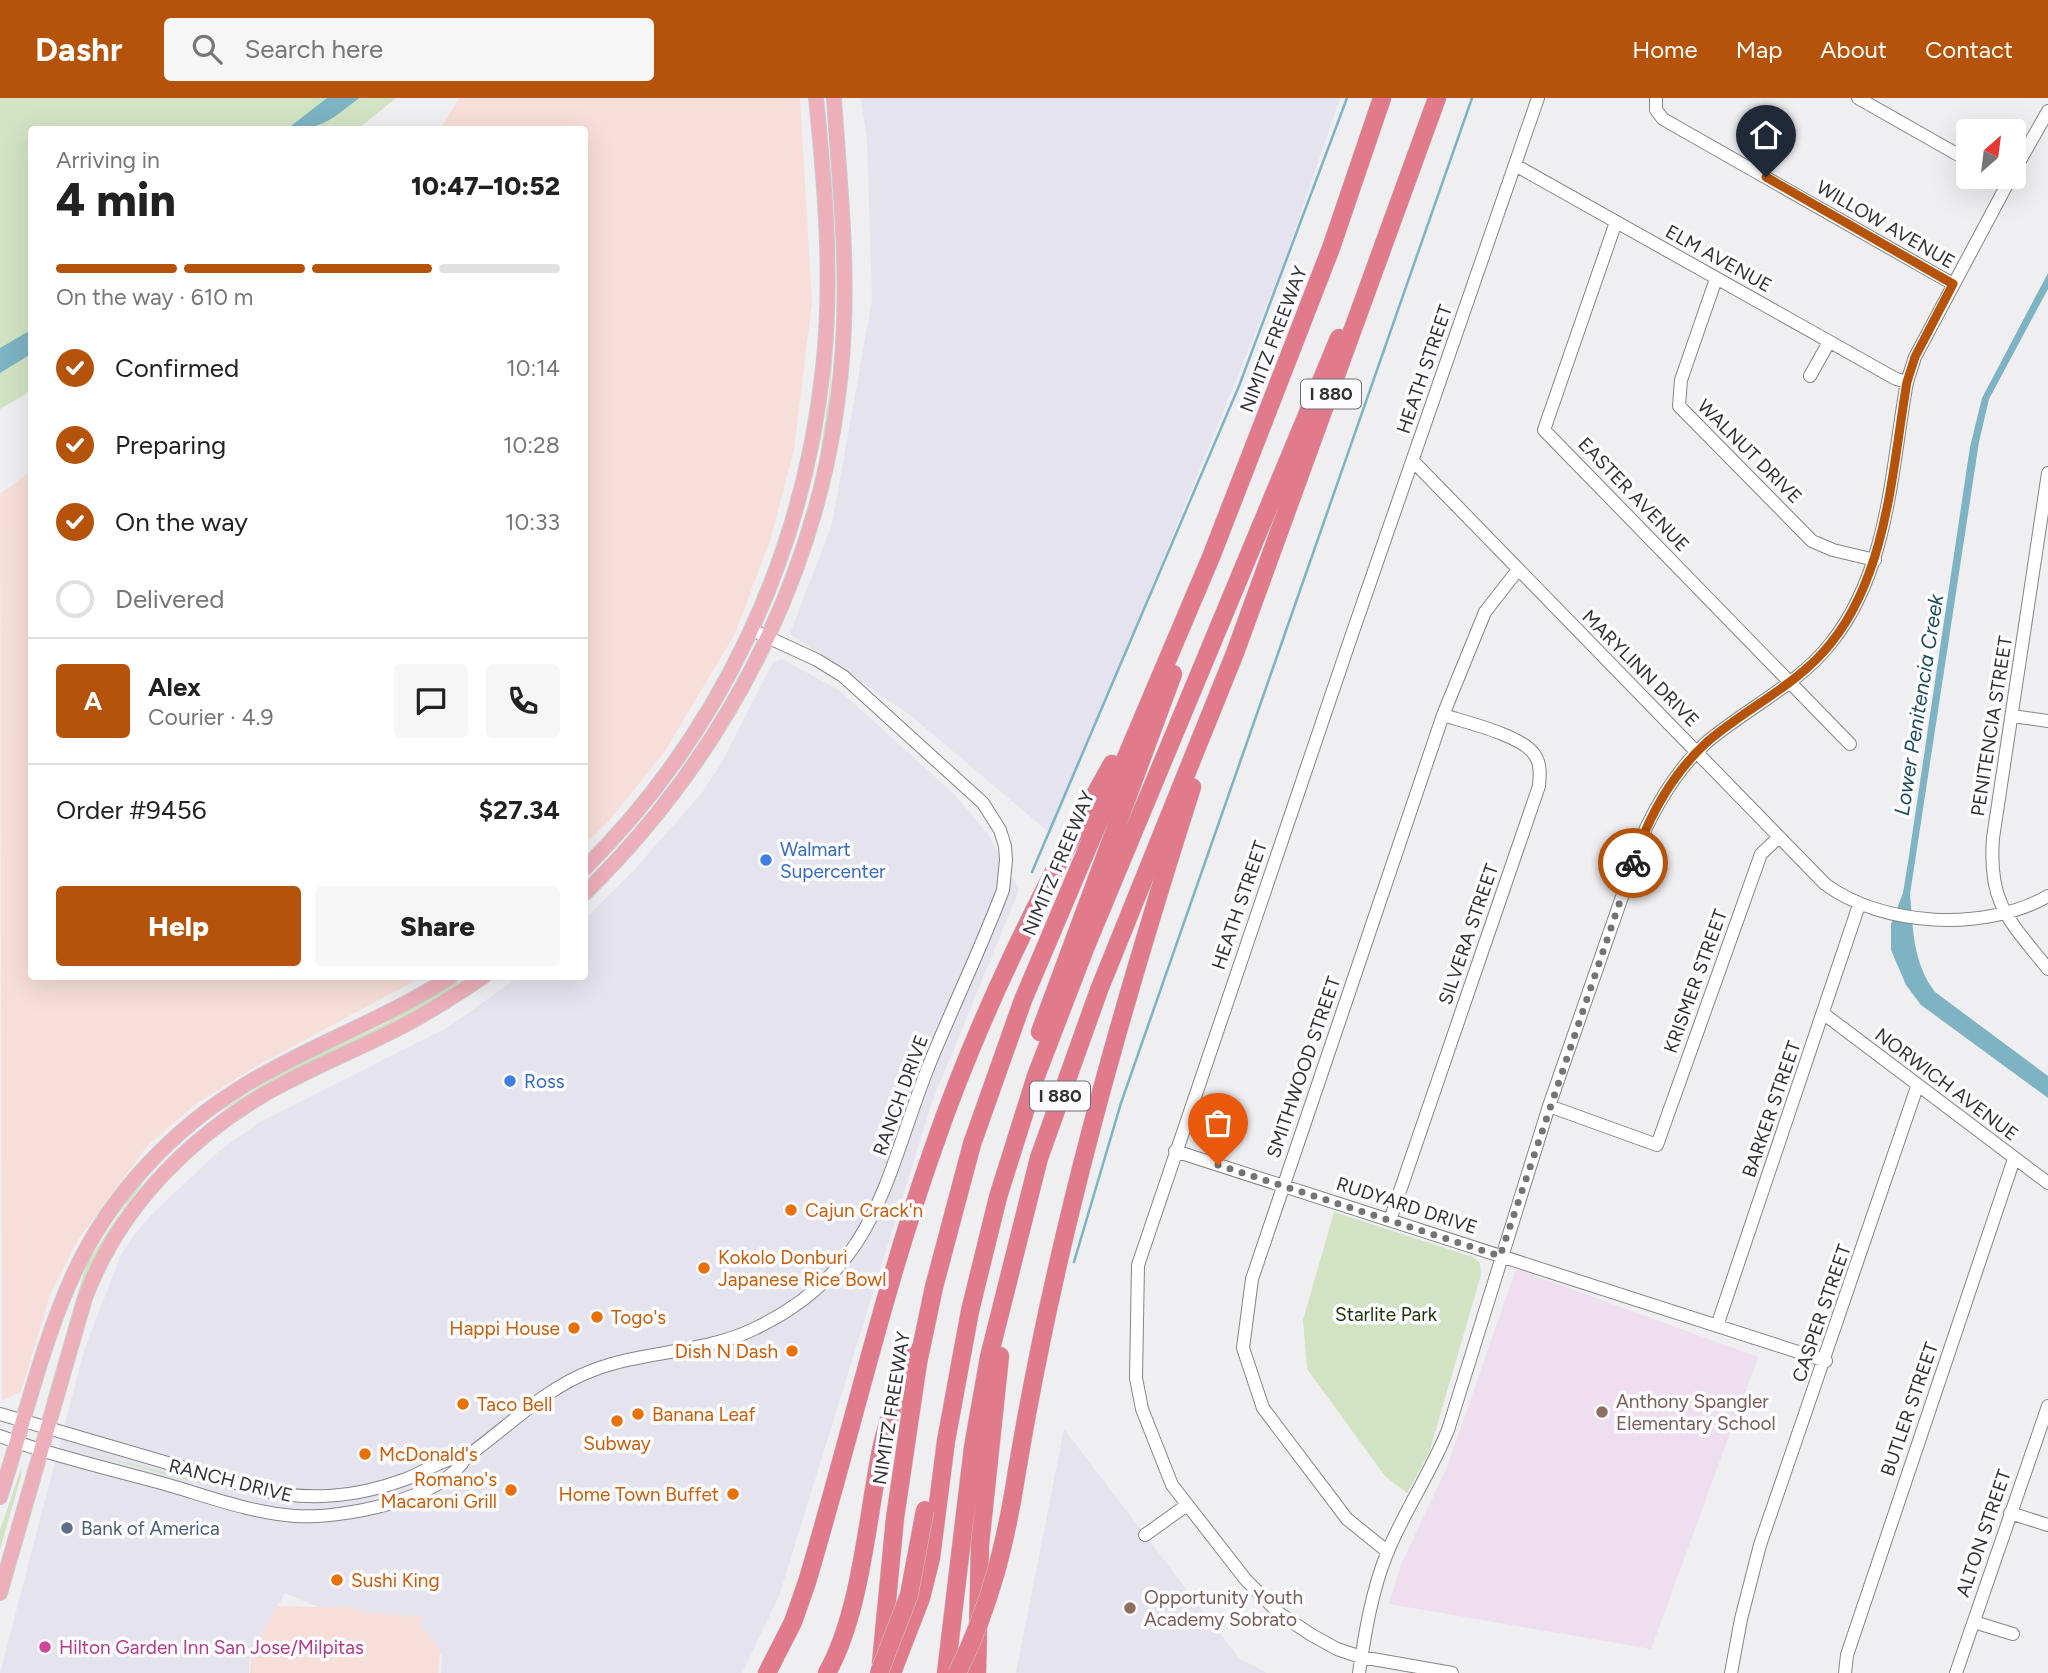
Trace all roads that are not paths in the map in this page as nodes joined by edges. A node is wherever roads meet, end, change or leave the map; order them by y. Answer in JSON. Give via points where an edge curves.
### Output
{"nodes":[{"id":1,"x":816,"y":98,"type":"edge"},
{"id":2,"x":834,"y":98,"type":"edge"},
{"id":3,"x":1382,"y":98,"type":"edge"},
{"id":4,"x":1437,"y":98,"type":"edge"},
{"id":5,"x":1538,"y":98,"type":"edge"},
{"id":6,"x":1858,"y":98,"type":"edge"},
{"id":7,"x":1656,"y":104,"type":"edge"},
{"id":8,"x":2048,"y":111,"type":"edge"},
{"id":9,"x":1424,"y":134,"type":"junction"},
{"id":10,"x":2026,"y":147,"type":"edge"},
{"id":11,"x":1956,"y":154,"type":"edge"},
{"id":12,"x":1515,"y":165,"type":"junction"},
{"id":13,"x":2002,"y":189,"type":"edge"},
{"id":14,"x":1616,"y":222,"type":"junction"},
{"id":15,"x":1331,"y":248,"type":"junction"},
{"id":16,"x":1716,"y":279,"type":"junction"},
{"id":17,"x":1953,"y":284,"type":"junction"},
{"id":18,"x":1829,"y":342,"type":"junction"},
{"id":19,"x":1810,"y":376,"type":"dead end"},
{"id":20,"x":1907,"y":382,"type":"junction"},
{"id":21,"x":1413,"y":461,"type":"junction"},
{"id":22,"x":2048,"y":472,"type":"edge"},
{"id":23,"x":1875,"y":560,"type":"junction"},
{"id":24,"x":1517,"y":570,"type":"junction"},
{"id":25,"x":752,"y":630,"type":"junction"},
{"id":26,"x":769,"y":638,"type":"junction"},
{"id":27,"x":1235,"y":653,"type":"junction"},
{"id":28,"x":1790,"y":682,"type":"junction"},
{"id":29,"x":1153,"y":691,"type":"junction"},
{"id":30,"x":1443,"y":715,"type":"junction"},
{"id":31,"x":2012,"y":716,"type":"junction"},
{"id":32,"x":2048,"y":721,"type":"edge"},
{"id":33,"x":1850,"y":744,"type":"dead end"},
{"id":34,"x":1698,"y":752,"type":"junction"},
{"id":35,"x":1779,"y":837,"type":"junction"},
{"id":36,"x":588,"y":865,"type":"edge"},
{"id":37,"x":588,"y":890,"type":"edge"},
{"id":38,"x":2048,"y":896,"type":"edge"},
{"id":39,"x":1859,"y":905,"type":"junction"},
{"id":40,"x":2003,"y":914,"type":"junction"},
{"id":41,"x":2048,"y":969,"type":"edge"},
{"id":42,"x":445,"y":980,"type":"edge"},
{"id":43,"x":478,"y":980,"type":"edge"},
{"id":44,"x":1824,"y":1014,"type":"junction"},
{"id":45,"x":1917,"y":1087,"type":"junction"},
{"id":46,"x":1549,"y":1106,"type":"junction"},
{"id":47,"x":1175,"y":1151,"type":"junction"},
{"id":48,"x":2014,"y":1159,"type":"junction"},
{"id":49,"x":2048,"y":1183,"type":"edge"},
{"id":50,"x":1282,"y":1185,"type":"junction"},
{"id":51,"x":1390,"y":1220,"type":"junction"},
{"id":52,"x":1500,"y":1256,"type":"junction"},
{"id":53,"x":1012,"y":1259,"type":"junction"},
{"id":54,"x":934,"y":1287,"type":"junction"},
{"id":55,"x":1717,"y":1326,"type":"junction"},
{"id":56,"x":1826,"y":1361,"type":"junction"},
{"id":57,"x":2048,"y":1406,"type":"edge"},
{"id":58,"x":0,"y":1415,"type":"edge"},
{"id":59,"x":24,"y":1422,"type":"junction"},
{"id":60,"x":47,"y":1428,"type":"junction"},
{"id":61,"x":0,"y":1436,"type":"edge"},
{"id":62,"x":18,"y":1443,"type":"junction"},
{"id":63,"x":40,"y":1449,"type":"junction"},
{"id":64,"x":466,"y":1457,"type":"junction"},
{"id":65,"x":0,"y":1497,"type":"edge"},
{"id":66,"x":1187,"y":1505,"type":"junction"},
{"id":67,"x":931,"y":1510,"type":"junction"},
{"id":68,"x":2010,"y":1513,"type":"junction"},
{"id":69,"x":2048,"y":1525,"type":"edge"},
{"id":70,"x":1145,"y":1535,"type":"dead end"},
{"id":71,"x":1388,"y":1552,"type":"junction"},
{"id":72,"x":0,"y":1593,"type":"edge"},
{"id":73,"x":1974,"y":1622,"type":"junction"},
{"id":74,"x":2013,"y":1634,"type":"dead end"},
{"id":75,"x":1362,"y":1657,"type":"junction"},
{"id":76,"x":767,"y":1673,"type":"edge"},
{"id":77,"x":827,"y":1673,"type":"edge"},
{"id":78,"x":880,"y":1673,"type":"edge"},
{"id":79,"x":892,"y":1673,"type":"edge"},
{"id":80,"x":946,"y":1673,"type":"edge"},
{"id":81,"x":957,"y":1673,"type":"edge"},
{"id":82,"x":977,"y":1673,"type":"edge"},
{"id":83,"x":1359,"y":1673,"type":"edge"},
{"id":84,"x":1452,"y":1673,"type":"edge"},
{"id":85,"x":1731,"y":1673,"type":"edge"},
{"id":86,"x":1845,"y":1673,"type":"edge"},
{"id":87,"x":1956,"y":1673,"type":"edge"}],
"edges":[{"from":1,"to":25,"type":"main road","via":[[827,281],[824,365],[793,522]]},
{"from":2,"to":26,"type":"main road","via":[[845,281],[839,390],[811,528]]},
{"from":3,"to":15,"type":"highway","name":"NIMITZ FREEWAY","number":"I 880"},
{"from":4,"to":9,"type":"highway","number":"I 880"},
{"from":5,"to":12,"type":"street","name":"HEATH STREET"},
{"from":6,"to":11,"type":"street"},
{"from":7,"to":17,"type":"street","name":"WILLOW AVENUE","via":[[1663,119]]},
{"from":8,"to":10,"type":"street"},
{"from":9,"to":27,"type":"highway","number":"I 880"},
{"from":9,"to":67,"type":"highway","via":[[1036,1076],[998,1197],[970,1311]]},
{"from":12,"to":14,"type":"street","name":"ELM AVENUE"},
{"from":12,"to":21,"type":"street","name":"HEATH STREET"},
{"from":13,"to":17,"type":"street"},
{"from":14,"to":16,"type":"street","name":"ELM AVENUE"},
{"from":14,"to":28,"type":"street","name":"EASTER AVENUE","via":[[1544,430]]},
{"from":15,"to":29,"type":"highway","name":"NIMITZ FREEWAY","number":"I 880","via":[[1211,557]]},
{"from":15,"to":67,"type":"highway","via":[[1312,315],[1148,737],[1005,1133],[958,1308],[940,1399]]},
{"from":16,"to":18,"type":"street","name":"ELM AVENUE"},
{"from":16,"to":23,"type":"street","name":"WALNUT DRIVE","via":[[1681,380],[1679,406],[1812,541]]},
{"from":17,"to":20,"type":"street"},
{"from":18,"to":19,"type":"street"},
{"from":18,"to":20,"type":"street","name":"ELM AVENUE"},
{"from":20,"to":23,"type":"street"},
{"from":21,"to":24,"type":"street","name":"MARYLINN DRIVE"},
{"from":21,"to":47,"type":"street","name":"HEATH STREET"},
{"from":22,"to":31,"type":"street","name":"PENITENCIA STREET"},
{"from":23,"to":28,"type":"street","via":[[1848,620],[1830,645]]},
{"from":24,"to":30,"type":"street","name":"SMITHWOOD STREET","via":[[1485,612]]},
{"from":24,"to":34,"type":"street","name":"MARYLINN DRIVE"},
{"from":25,"to":26,"type":"street","name":"RANCH DRIVE"},
{"from":25,"to":36,"type":"main road","via":[[686,747]]},
{"from":26,"to":37,"type":"main road","via":[[738,697],[681,785]]},
{"from":26,"to":64,"type":"street","name":"RANCH DRIVE","via":[[843,676],[983,803],[1004,846],[1005,876],[998,904],[928,1068],[885,1194],[833,1272],[788,1309],[739,1336],[704,1348],[609,1364],[577,1377]]},
{"from":27,"to":53,"type":"highway","number":"I 880","via":[[1072,1063]]},
{"from":27,"to":81,"type":"highway","bridge":true,"via":[[1145,936],[1069,1213],[1037,1351],[996,1579]]},
{"from":28,"to":33,"type":"street","name":"EASTER AVENUE"},
{"from":28,"to":34,"type":"street"},
{"from":29,"to":54,"type":"highway","name":"NIMITZ FREEWAY","number":"I 880","via":[[996,1072]]},
{"from":29,"to":76,"type":"highway","via":[[1019,940],[950,1103],[891,1277],[807,1582]]},
{"from":30,"to":50,"type":"street","name":"SMITHWOOD STREET"},
{"from":30,"to":51,"type":"street","name":"SILVERA STREET","via":[[1518,741],[1534,753],[1539,786]]},
{"from":31,"to":32,"type":"street"},
{"from":31,"to":40,"type":"street","name":"PENITENCIA STREET","via":[[1992,852]]},
{"from":34,"to":35,"type":"street","name":"MARYLINN DRIVE"},
{"from":34,"to":46,"type":"street","via":[[1666,791],[1646,828]]},
{"from":35,"to":39,"type":"street","name":"MARYLINN DRIVE","via":[[1825,884]]},
{"from":35,"to":46,"type":"street","name":"KRISMER STREET","via":[[1761,854],[1657,1145]]},
{"from":38,"to":40,"type":"street","name":"MARYLINN DRIVE"},
{"from":39,"to":40,"type":"street","name":"MARYLINN DRIVE","via":[[1915,916],[1978,920]]},
{"from":39,"to":44,"type":"street","name":"BARKER STREET"},
{"from":40,"to":41,"type":"street","name":"PENITENCIA STREET"},
{"from":42,"to":59,"type":"main road","via":[[394,1011],[246,1084],[193,1122],[148,1165],[110,1211],[75,1272]]},
{"from":43,"to":60,"type":"main road","via":[[402,1027],[255,1099],[204,1135],[161,1177],[125,1222],[92,1279]]},
{"from":44,"to":45,"type":"street","name":"NORWICH AVENUE"},
{"from":44,"to":55,"type":"street","name":"BARKER STREET"},
{"from":45,"to":48,"type":"street","name":"NORWICH AVENUE"},
{"from":45,"to":56,"type":"street","name":"CASPER STREET"},
{"from":46,"to":52,"type":"street"},
{"from":47,"to":50,"type":"street","name":"RUDYARD DRIVE"},
{"from":47,"to":66,"type":"street","name":"HEATH STREET","via":[[1138,1265],[1136,1378],[1142,1409],[1172,1485]]},
{"from":48,"to":49,"type":"street","name":"NORWICH AVENUE"},
{"from":48,"to":86,"type":"street","name":"BUTLER STREET","via":[[1846,1655]]},
{"from":50,"to":51,"type":"street","name":"RUDYARD DRIVE"},
{"from":50,"to":71,"type":"street","name":"SMITHWOOD STREET","via":[[1252,1279],[1243,1348],[1262,1408],[1347,1519]]},
{"from":51,"to":52,"type":"street","name":"RUDYARD DRIVE"},
{"from":52,"to":55,"type":"street","name":"RUDYARD DRIVE"},
{"from":52,"to":71,"type":"street","via":[[1448,1430],[1433,1469]]},
{"from":53,"to":80,"type":"highway","number":"I 880","via":[[973,1447]]},
{"from":53,"to":82,"type":"highway","via":[[984,1498]]},
{"from":54,"to":77,"type":"highway","via":[[891,1415],[851,1609]]},
{"from":54,"to":78,"type":"highway","name":"NIMITZ FREEWAY","number":"I 880","via":[[906,1440]]},
{"from":55,"to":56,"type":"street","name":"RUDYARD DRIVE"},
{"from":56,"to":85,"type":"street","name":"CASPER STREET","via":[[1760,1545]]},
{"from":57,"to":68,"type":"street","name":"ALTON STREET"},
{"from":58,"to":59,"type":"street","name":"RANCH DRIVE"},
{"from":59,"to":60,"type":"street","name":"RANCH DRIVE"},
{"from":59,"to":62,"type":"main road"},
{"from":60,"to":63,"type":"main road"},
{"from":60,"to":64,"type":"street","name":"RANCH DRIVE","via":[[296,1497],[361,1492],[407,1479],[451,1457]]},
{"from":61,"to":62,"type":"street","name":"RANCH DRIVE"},
{"from":62,"to":63,"type":"street","name":"RANCH DRIVE"},
{"from":62,"to":65,"type":"main road"},
{"from":63,"to":64,"type":"street","name":"RANCH DRIVE","via":[[230,1503],[305,1516],[366,1508],[413,1495],[459,1470]]},
{"from":63,"to":72,"type":"main road"},
{"from":66,"to":70,"type":"street"},
{"from":66,"to":75,"type":"street","name":"HEATH STREET","via":[[1279,1614],[1337,1649]]},
{"from":67,"to":78,"type":"highway","bridge":true,"via":[[909,1595]]},
{"from":67,"to":79,"type":"highway","via":[[931,1558]]},
{"from":68,"to":69,"type":"street"},
{"from":68,"to":73,"type":"street","name":"ALTON STREET"},
{"from":71,"to":75,"type":"street"},
{"from":73,"to":74,"type":"street"},
{"from":73,"to":87,"type":"street","name":"ALTON STREET"},
{"from":75,"to":83,"type":"street"},
{"from":75,"to":84,"type":"street","name":"HEATH STREET"}]}
